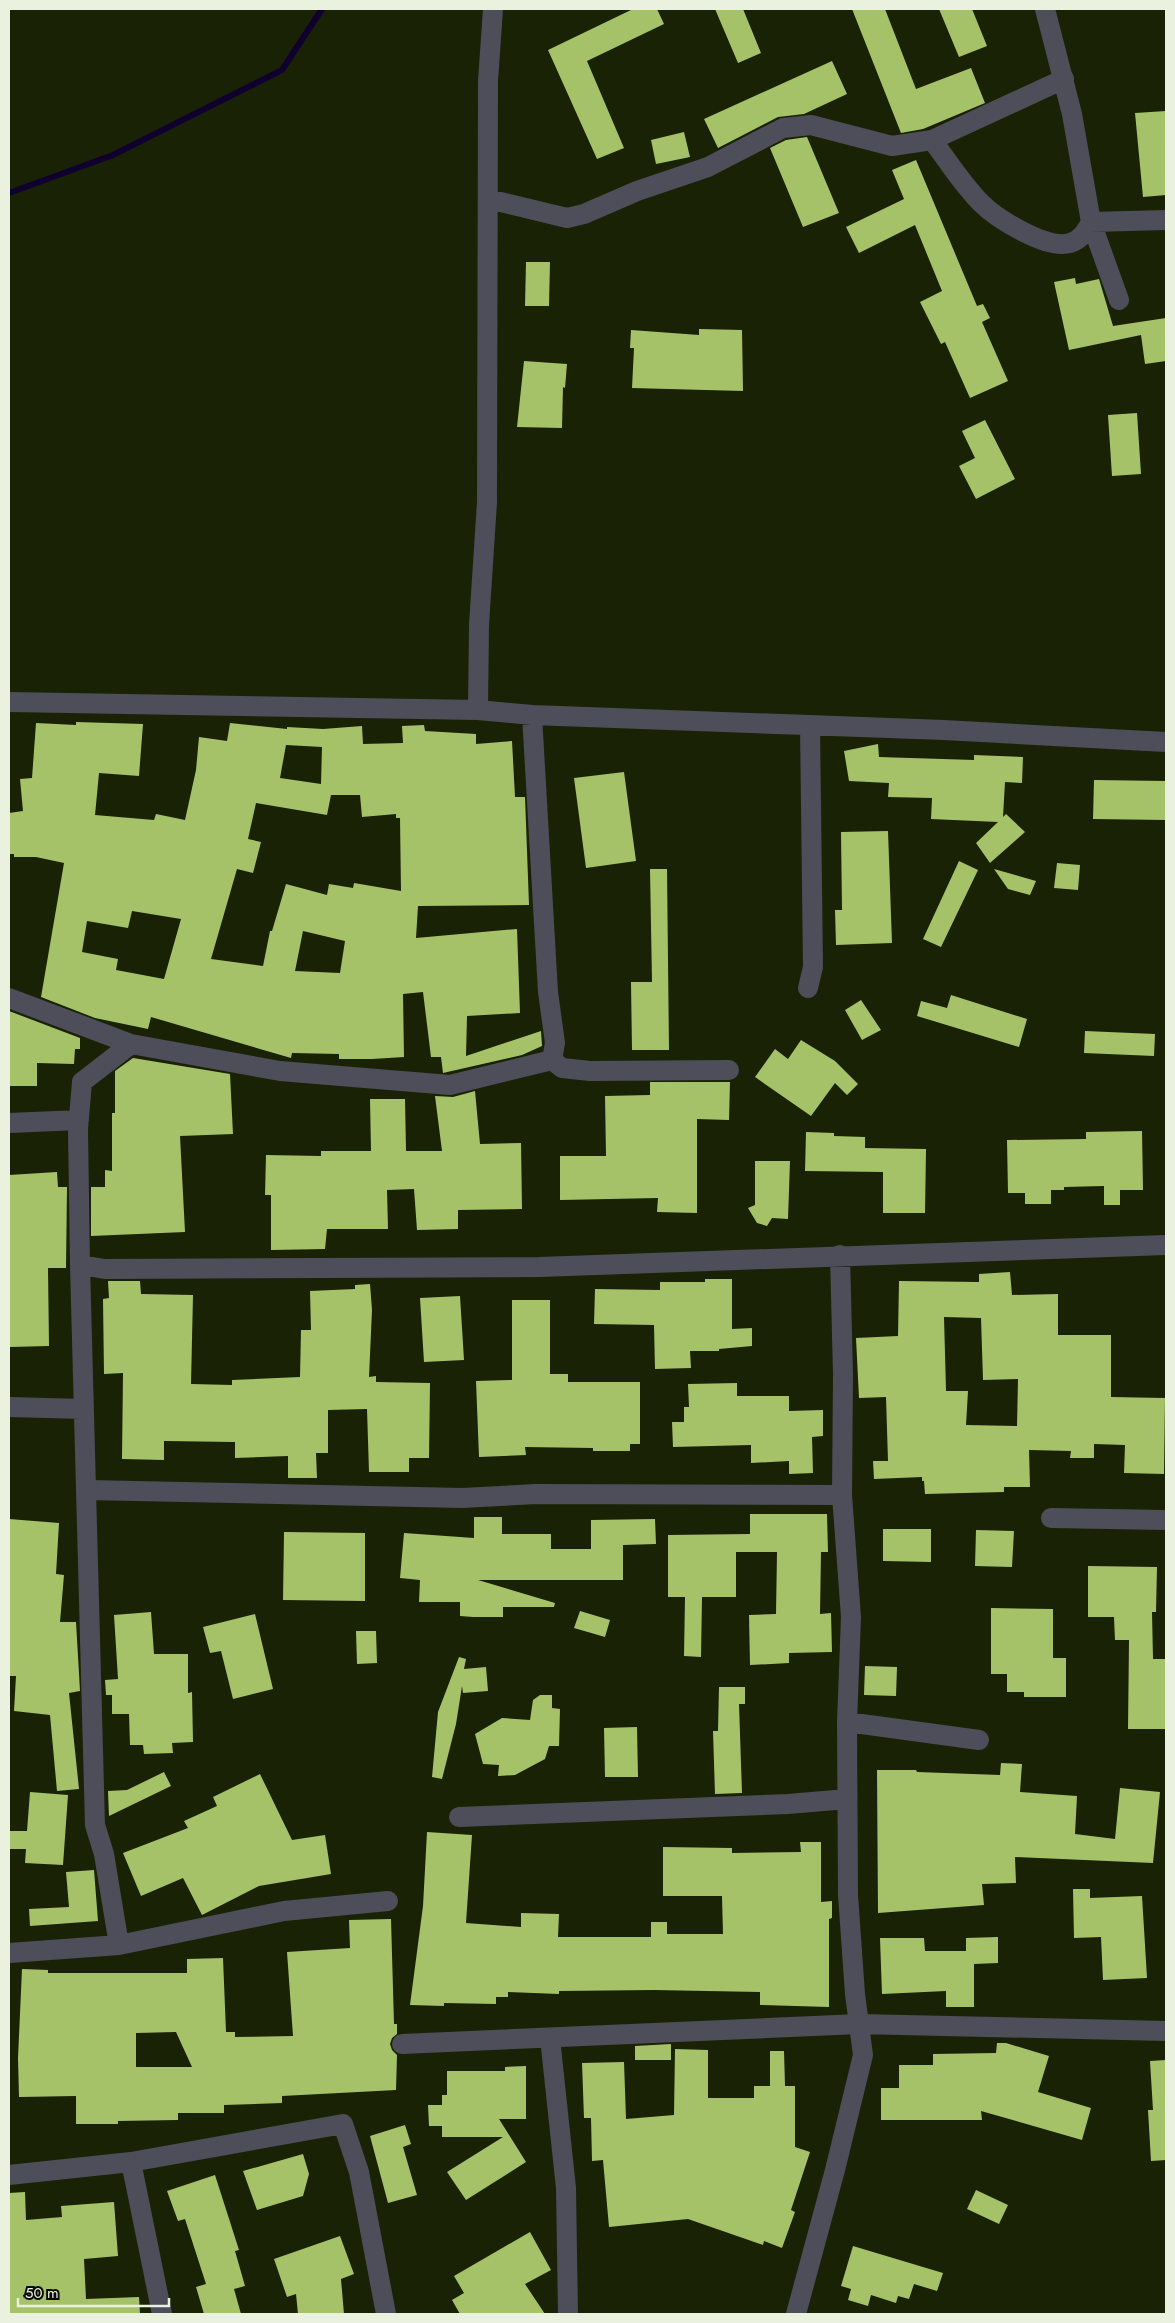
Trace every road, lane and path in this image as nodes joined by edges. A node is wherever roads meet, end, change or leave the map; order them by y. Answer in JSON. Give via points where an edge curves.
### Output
{"nodes":[{"id":1,"x":493,"y":9,"type":"edge"},
{"id":2,"x":1045,"y":9,"type":"edge"},
{"id":3,"x":1064,"y":79,"type":"junction"},
{"id":4,"x":932,"y":140,"type":"junction"},
{"id":5,"x":488,"y":199,"type":"junction"},
{"id":6,"x":1166,"y":220,"type":"edge"},
{"id":7,"x":1091,"y":222,"type":"junction"},
{"id":8,"x":1119,"y":300,"type":"dead end"},
{"id":9,"x":9,"y":702,"type":"edge"},
{"id":10,"x":478,"y":710,"type":"junction"},
{"id":11,"x":532,"y":715,"type":"junction"},
{"id":12,"x":810,"y":725,"type":"junction"},
{"id":13,"x":1166,"y":742,"type":"edge"},
{"id":14,"x":808,"y":988,"type":"dead end"},
{"id":15,"x":9,"y":998,"type":"edge"},
{"id":16,"x":131,"y":1044,"type":"junction"},
{"id":17,"x":552,"y":1060,"type":"junction"},
{"id":18,"x":729,"y":1070,"type":"dead end"},
{"id":19,"x":79,"y":1120,"type":"junction"},
{"id":20,"x":9,"y":1123,"type":"edge"},
{"id":21,"x":1166,"y":1244,"type":"edge"},
{"id":22,"x":840,"y":1255,"type":"junction"},
{"id":23,"x":80,"y":1265,"type":"junction"},
{"id":24,"x":9,"y":1407,"type":"edge"},
{"id":25,"x":83,"y":1409,"type":"junction"},
{"id":26,"x":87,"y":1490,"type":"junction"},
{"id":27,"x":842,"y":1496,"type":"junction"},
{"id":28,"x":1051,"y":1518,"type":"dead end"},
{"id":29,"x":1166,"y":1520,"type":"edge"},
{"id":30,"x":847,"y":1722,"type":"junction"},
{"id":31,"x":979,"y":1740,"type":"dead end"},
{"id":32,"x":847,"y":1799,"type":"junction"},
{"id":33,"x":459,"y":1817,"type":"dead end"},
{"id":34,"x":388,"y":1901,"type":"dead end"},
{"id":35,"x":119,"y":1944,"type":"junction"},
{"id":36,"x":9,"y":1953,"type":"edge"},
{"id":37,"x":859,"y":2024,"type":"junction"},
{"id":38,"x":1166,"y":2031,"type":"edge"},
{"id":39,"x":550,"y":2038,"type":"junction"},
{"id":40,"x":402,"y":2044,"type":"dead end"},
{"id":41,"x":131,"y":2162,"type":"junction"},
{"id":42,"x":9,"y":2175,"type":"edge"},
{"id":43,"x":162,"y":2314,"type":"edge"},
{"id":44,"x":386,"y":2314,"type":"edge"},
{"id":45,"x":568,"y":2314,"type":"edge"},
{"id":46,"x":796,"y":2314,"type":"edge"}],
"edges":[{"from":1,"to":5,"type":"street","via":[[488,81]]},
{"from":2,"to":3,"type":"street"},
{"from":3,"to":4,"type":"street"},
{"from":3,"to":7,"type":"street"},
{"from":4,"to":5,"type":"street","via":[[892,146],[804,125],[783,128],[708,167],[567,218]]},
{"from":4,"to":7,"type":"street","via":[[982,204],[1029,234],[1053,243],[1070,244],[1082,236]]},
{"from":5,"to":10,"type":"street","via":[[487,502],[478,625]]},
{"from":6,"to":7,"type":"street"},
{"from":7,"to":8,"type":"street"},
{"from":9,"to":10,"type":"street"},
{"from":10,"to":11,"type":"street"},
{"from":11,"to":12,"type":"street"},
{"from":11,"to":17,"type":"street","via":[[547,983],[555,1043]]},
{"from":12,"to":13,"type":"street"},
{"from":12,"to":14,"type":"street","via":[[813,968]]},
{"from":15,"to":16,"type":"street"},
{"from":16,"to":17,"type":"street","via":[[280,1071],[450,1085]]},
{"from":16,"to":19,"type":"street","via":[[82,1082]]},
{"from":17,"to":18,"type":"street","via":[[562,1068],[590,1071]]},
{"from":19,"to":20,"type":"street"},
{"from":19,"to":23,"type":"street"},
{"from":21,"to":22,"type":"street"},
{"from":22,"to":23,"type":"street","via":[[529,1268],[105,1269]]},
{"from":22,"to":27,"type":"street"},
{"from":23,"to":25,"type":"street"},
{"from":24,"to":25,"type":"street"},
{"from":25,"to":26,"type":"street"},
{"from":26,"to":27,"type":"street","via":[[462,1498],[536,1494]]},
{"from":26,"to":35,"type":"street","via":[[95,1825],[104,1854]]},
{"from":27,"to":30,"type":"street","via":[[851,1616]]},
{"from":28,"to":29,"type":"street"},
{"from":30,"to":31,"type":"street"},
{"from":30,"to":32,"type":"street"},
{"from":32,"to":33,"type":"street"},
{"from":32,"to":37,"type":"street","via":[[848,1895]]},
{"from":34,"to":35,"type":"street","via":[[284,1911]]},
{"from":35,"to":36,"type":"street"},
{"from":37,"to":38,"type":"street"},
{"from":37,"to":39,"type":"street"},
{"from":37,"to":46,"type":"street","via":[[863,2054]]},
{"from":39,"to":40,"type":"street"},
{"from":39,"to":45,"type":"street","via":[[566,2188]]},
{"from":41,"to":42,"type":"street"},
{"from":41,"to":43,"type":"street"},
{"from":41,"to":44,"type":"street","via":[[343,2124],[359,2172]]}]}
